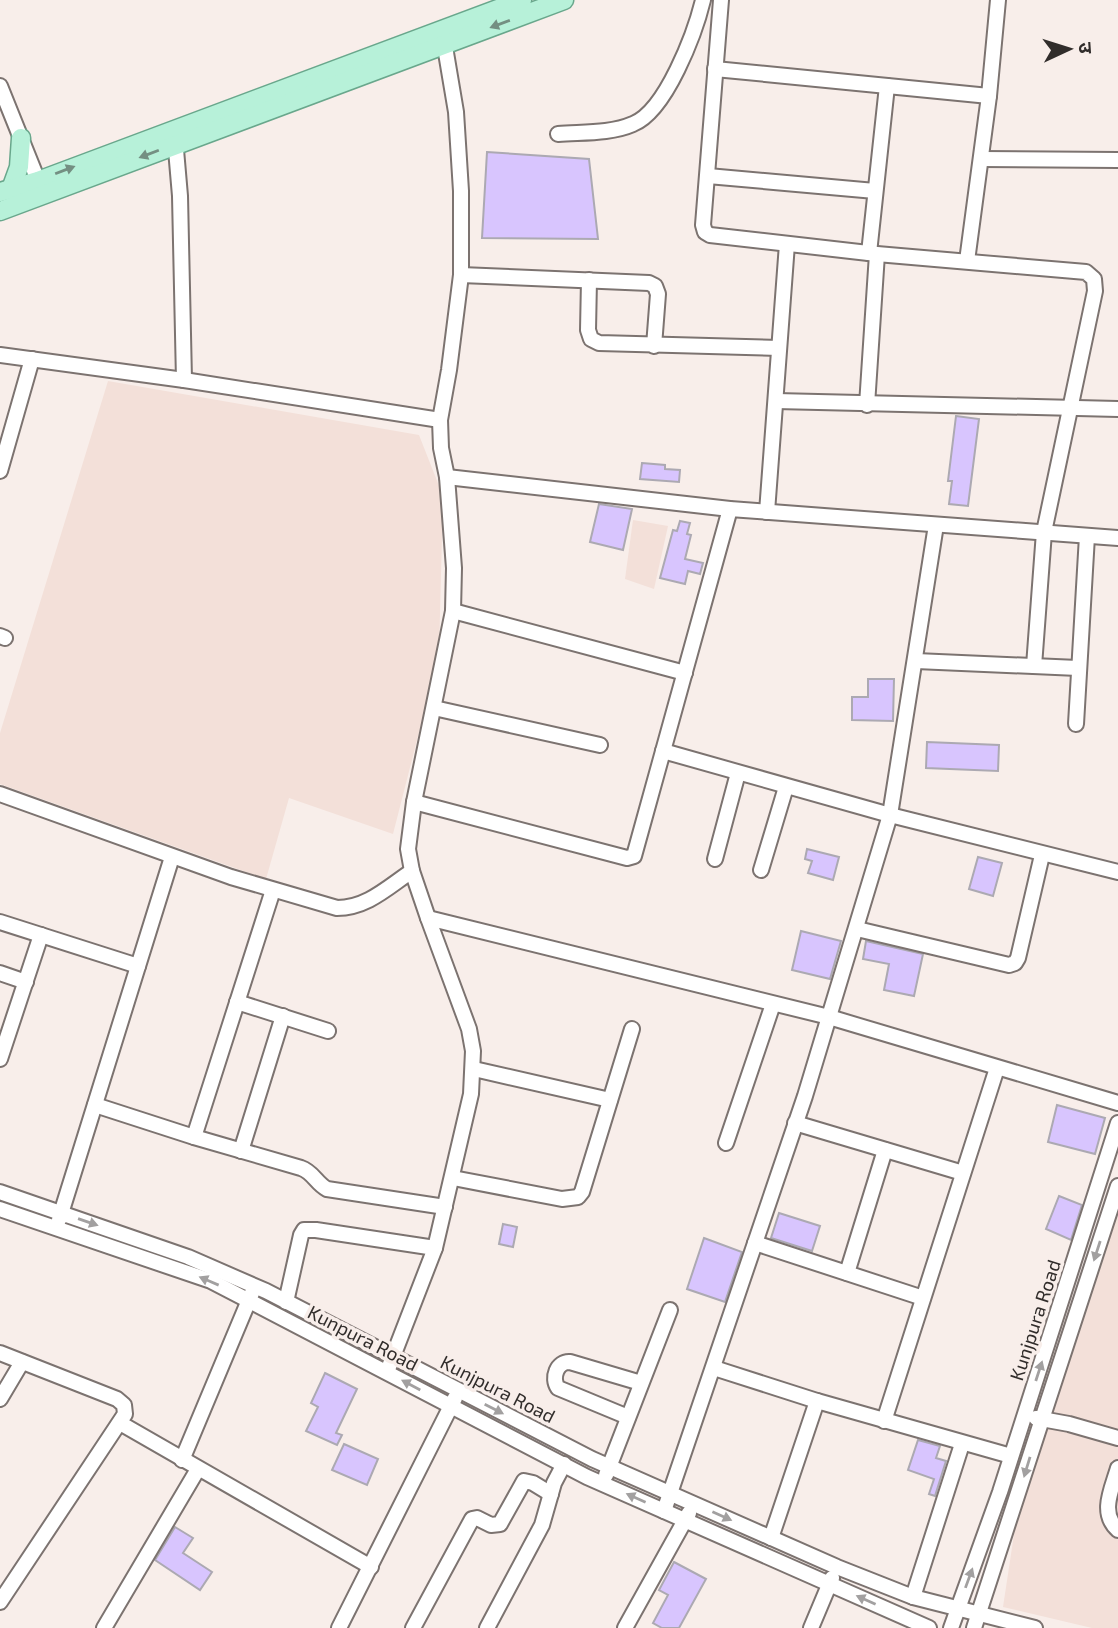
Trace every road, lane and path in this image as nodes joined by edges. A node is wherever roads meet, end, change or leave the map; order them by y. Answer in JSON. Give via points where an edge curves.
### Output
{"nodes":[{"id":1,"x":522,"y":0,"type":"edge"},
{"id":2,"x":564,"y":0,"type":"edge"},
{"id":3,"x":703,"y":0,"type":"edge"},
{"id":4,"x":721,"y":0,"type":"edge"},
{"id":5,"x":998,"y":0,"type":"edge"},
{"id":6,"x":444,"y":37,"type":"junction"},
{"id":7,"x":715,"y":69,"type":"junction"},
{"id":8,"x":0,"y":86,"type":"edge"},
{"id":9,"x":887,"y":86,"type":"junction"},
{"id":10,"x":989,"y":96,"type":"junction"},
{"id":11,"x":558,"y":134,"type":"dead end"},
{"id":12,"x":175,"y":136,"type":"junction"},
{"id":13,"x":21,"y":138,"type":"junction"},
{"id":14,"x":981,"y":159,"type":"junction"},
{"id":15,"x":1118,"y":160,"type":"edge"},
{"id":16,"x":708,"y":176,"type":"junction"},
{"id":17,"x":41,"y":187,"type":"junction"},
{"id":18,"x":6,"y":190,"type":"edge"},
{"id":19,"x":875,"y":191,"type":"junction"},
{"id":20,"x":0,"y":211,"type":"edge"},
{"id":21,"x":787,"y":244,"type":"junction"},
{"id":22,"x":873,"y":254,"type":"junction"},
{"id":23,"x":967,"y":261,"type":"junction"},
{"id":24,"x":461,"y":275,"type":"junction"},
{"id":25,"x":589,"y":279,"type":"junction"},
{"id":26,"x":654,"y":346,"type":"junction"},
{"id":27,"x":779,"y":348,"type":"junction"},
{"id":28,"x":0,"y":355,"type":"edge"},
{"id":29,"x":32,"y":359,"type":"junction"},
{"id":30,"x":184,"y":380,"type":"junction"},
{"id":31,"x":776,"y":401,"type":"junction"},
{"id":32,"x":867,"y":405,"type":"junction"},
{"id":33,"x":1070,"y":409,"type":"junction"},
{"id":34,"x":1118,"y":409,"type":"edge"},
{"id":35,"x":440,"y":420,"type":"junction"},
{"id":36,"x":0,"y":471,"type":"edge"},
{"id":37,"x":447,"y":477,"type":"junction"},
{"id":38,"x":730,"y":509,"type":"junction"},
{"id":39,"x":767,"y":512,"type":"junction"},
{"id":40,"x":936,"y":525,"type":"junction"},
{"id":41,"x":1044,"y":532,"type":"junction"},
{"id":42,"x":1087,"y":536,"type":"junction"},
{"id":43,"x":1118,"y":538,"type":"edge"},
{"id":44,"x":453,"y":611,"type":"junction"},
{"id":45,"x":916,"y":660,"type":"junction"},
{"id":46,"x":1034,"y":666,"type":"junction"},
{"id":47,"x":1078,"y":668,"type":"junction"},
{"id":48,"x":685,"y":673,"type":"junction"},
{"id":49,"x":434,"y":708,"type":"junction"},
{"id":50,"x":1076,"y":724,"type":"dead end"},
{"id":51,"x":600,"y":745,"type":"dead end"},
{"id":52,"x":663,"y":751,"type":"junction"},
{"id":53,"x":738,"y":773,"type":"junction"},
{"id":54,"x":786,"y":787,"type":"junction"},
{"id":55,"x":0,"y":794,"type":"edge"},
{"id":56,"x":414,"y":802,"type":"junction"},
{"id":57,"x":890,"y":815,"type":"junction"},
{"id":58,"x":1042,"y":855,"type":"junction"},
{"id":59,"x":172,"y":857,"type":"junction"},
{"id":60,"x":715,"y":859,"type":"dead end"},
{"id":61,"x":761,"y":870,"type":"dead end"},
{"id":62,"x":412,"y":871,"type":"junction"},
{"id":63,"x":1118,"y":872,"type":"edge"},
{"id":64,"x":273,"y":890,"type":"junction"},
{"id":65,"x":428,"y":918,"type":"junction"},
{"id":66,"x":0,"y":922,"type":"edge"},
{"id":67,"x":857,"y":929,"type":"junction"},
{"id":68,"x":41,"y":935,"type":"junction"},
{"id":69,"x":138,"y":966,"type":"junction"},
{"id":70,"x":0,"y":973,"type":"edge"},
{"id":71,"x":26,"y":982,"type":"junction"},
{"id":72,"x":237,"y":1002,"type":"junction"},
{"id":73,"x":773,"y":1004,"type":"junction"},
{"id":74,"x":283,"y":1016,"type":"junction"},
{"id":75,"x":829,"y":1017,"type":"junction"},
{"id":76,"x":632,"y":1029,"type":"dead end"},
{"id":77,"x":328,"y":1031,"type":"dead end"},
{"id":78,"x":0,"y":1059,"type":"edge"},
{"id":79,"x":997,"y":1068,"type":"junction"},
{"id":80,"x":474,"y":1069,"type":"junction"},
{"id":81,"x":610,"y":1100,"type":"junction"},
{"id":82,"x":1118,"y":1103,"type":"edge"},
{"id":83,"x":95,"y":1105,"type":"junction"},
{"id":84,"x":795,"y":1123,"type":"junction"},
{"id":85,"x":1118,"y":1123,"type":"edge"},
{"id":86,"x":194,"y":1137,"type":"junction"},
{"id":87,"x":726,"y":1143,"type":"dead end"},
{"id":88,"x":885,"y":1150,"type":"junction"},
{"id":89,"x":241,"y":1151,"type":"junction"},
{"id":90,"x":963,"y":1173,"type":"junction"},
{"id":91,"x":453,"y":1178,"type":"junction"},
{"id":92,"x":1118,"y":1186,"type":"edge"},
{"id":93,"x":0,"y":1192,"type":"edge"},
{"id":94,"x":445,"y":1207,"type":"junction"},
{"id":95,"x":0,"y":1209,"type":"edge"},
{"id":96,"x":61,"y":1213,"type":"junction"},
{"id":97,"x":56,"y":1227,"type":"junction"},
{"id":98,"x":755,"y":1243,"type":"junction"},
{"id":99,"x":435,"y":1248,"type":"junction"},
{"id":100,"x":847,"y":1273,"type":"junction"},
{"id":101,"x":255,"y":1286,"type":"junction"},
{"id":102,"x":923,"y":1298,"type":"junction"},
{"id":103,"x":249,"y":1301,"type":"junction"},
{"id":104,"x":286,"y":1301,"type":"junction"},
{"id":105,"x":670,"y":1310,"type":"dead end"},
{"id":106,"x":0,"y":1353,"type":"edge"},
{"id":107,"x":393,"y":1356,"type":"junction"},
{"id":108,"x":22,"y":1362,"type":"junction"},
{"id":109,"x":714,"y":1368,"type":"junction"},
{"id":110,"x":387,"y":1372,"type":"junction"},
{"id":111,"x":641,"y":1383,"type":"junction"},
{"id":112,"x":459,"y":1390,"type":"junction"},
{"id":113,"x":0,"y":1399,"type":"edge"},
{"id":114,"x":817,"y":1401,"type":"junction"},
{"id":115,"x":452,"y":1406,"type":"junction"},
{"id":116,"x":1025,"y":1414,"type":"junction"},
{"id":117,"x":628,"y":1417,"type":"junction"},
{"id":118,"x":1042,"y":1420,"type":"junction"},
{"id":119,"x":884,"y":1421,"type":"junction"},
{"id":120,"x":120,"y":1423,"type":"junction"},
{"id":121,"x":1118,"y":1438,"type":"edge"},
{"id":122,"x":962,"y":1444,"type":"junction"},
{"id":123,"x":1011,"y":1456,"type":"junction"},
{"id":124,"x":182,"y":1460,"type":"junction"},
{"id":125,"x":564,"y":1464,"type":"junction"},
{"id":126,"x":609,"y":1466,"type":"junction"},
{"id":127,"x":1118,"y":1468,"type":"edge"},
{"id":128,"x":198,"y":1469,"type":"junction"},
{"id":129,"x":603,"y":1483,"type":"junction"},
{"id":130,"x":670,"y":1493,"type":"junction"},
{"id":131,"x":551,"y":1494,"type":"junction"},
{"id":132,"x":694,"y":1504,"type":"junction"},
{"id":133,"x":664,"y":1511,"type":"junction"},
{"id":134,"x":685,"y":1520,"type":"junction"},
{"id":135,"x":1118,"y":1530,"type":"edge"},
{"id":136,"x":771,"y":1538,"type":"junction"},
{"id":137,"x":371,"y":1567,"type":"junction"},
{"id":138,"x":837,"y":1567,"type":"junction"},
{"id":139,"x":830,"y":1584,"type":"junction"},
{"id":140,"x":913,"y":1597,"type":"junction"},
{"id":141,"x":0,"y":1602,"type":"edge"},
{"id":142,"x":958,"y":1608,"type":"junction"},
{"id":143,"x":981,"y":1613,"type":"junction"},
{"id":144,"x":104,"y":1628,"type":"edge"},
{"id":145,"x":339,"y":1628,"type":"edge"},
{"id":146,"x":413,"y":1628,"type":"edge"},
{"id":147,"x":487,"y":1628,"type":"edge"},
{"id":148,"x":625,"y":1628,"type":"edge"},
{"id":149,"x":811,"y":1628,"type":"edge"},
{"id":150,"x":929,"y":1628,"type":"edge"},
{"id":151,"x":951,"y":1628,"type":"edge"},
{"id":152,"x":974,"y":1628,"type":"edge"},
{"id":153,"x":1035,"y":1628,"type":"edge"}],
"edges":[{"from":1,"to":6,"type":"main road"},
{"from":2,"to":6,"type":"main road","one_way":true},
{"from":3,"to":11,"type":"street","via":[[689,45],[649,113],[622,128]]},
{"from":4,"to":7,"type":"street"},
{"from":5,"to":10,"type":"street"},
{"from":6,"to":12,"type":"main road"},
{"from":6,"to":24,"type":"street","via":[[456,111]]},
{"from":7,"to":9,"type":"street"},
{"from":7,"to":16,"type":"street"},
{"from":8,"to":13,"type":"street"},
{"from":9,"to":10,"type":"street"},
{"from":9,"to":19,"type":"street"},
{"from":10,"to":14,"type":"street"},
{"from":12,"to":17,"type":"main road"},
{"from":12,"to":30,"type":"street"},
{"from":13,"to":17,"type":"street"},
{"from":13,"to":18,"type":"main road","via":[[19,167]]},
{"from":14,"to":15,"type":"street"},
{"from":14,"to":23,"type":"street"},
{"from":16,"to":19,"type":"street"},
{"from":16,"to":21,"type":"street","via":[[705,232]]},
{"from":17,"to":18,"type":"main road"},
{"from":17,"to":20,"type":"main road"},
{"from":19,"to":22,"type":"street"},
{"from":21,"to":22,"type":"street"},
{"from":21,"to":27,"type":"street"},
{"from":22,"to":23,"type":"street"},
{"from":22,"to":32,"type":"street"},
{"from":23,"to":33,"type":"street","via":[[1086,272],[1094,279]]},
{"from":24,"to":25,"type":"street"},
{"from":24,"to":35,"type":"street"},
{"from":25,"to":26,"type":"street","via":[[591,339]]},
{"from":25,"to":26,"type":"street","via":[[655,286]]},
{"from":26,"to":27,"type":"street"},
{"from":27,"to":31,"type":"street"},
{"from":28,"to":29,"type":"street"},
{"from":29,"to":30,"type":"street"},
{"from":29,"to":36,"type":"street"},
{"from":30,"to":35,"type":"street"},
{"from":31,"to":32,"type":"street"},
{"from":31,"to":39,"type":"street"},
{"from":32,"to":33,"type":"street"},
{"from":33,"to":34,"type":"street"},
{"from":33,"to":41,"type":"street"},
{"from":35,"to":37,"type":"street"},
{"from":37,"to":38,"type":"street"},
{"from":37,"to":44,"type":"street"},
{"from":38,"to":39,"type":"street"},
{"from":38,"to":48,"type":"street"},
{"from":39,"to":40,"type":"street"},
{"from":40,"to":41,"type":"street"},
{"from":40,"to":45,"type":"street"},
{"from":41,"to":42,"type":"street"},
{"from":41,"to":46,"type":"street"},
{"from":42,"to":43,"type":"street"},
{"from":42,"to":47,"type":"street"},
{"from":44,"to":48,"type":"street"},
{"from":44,"to":49,"type":"street"},
{"from":45,"to":46,"type":"street"},
{"from":45,"to":57,"type":"street"},
{"from":46,"to":47,"type":"street"},
{"from":47,"to":50,"type":"street"},
{"from":48,"to":52,"type":"street"},
{"from":49,"to":51,"type":"street"},
{"from":49,"to":56,"type":"street"},
{"from":52,"to":53,"type":"street"},
{"from":52,"to":56,"type":"street","via":[[637,850],[627,858]]},
{"from":53,"to":54,"type":"street"},
{"from":53,"to":60,"type":"street"},
{"from":54,"to":57,"type":"street"},
{"from":54,"to":61,"type":"street"},
{"from":55,"to":59,"type":"street"},
{"from":56,"to":62,"type":"street","via":[[408,849]]},
{"from":57,"to":58,"type":"street"},
{"from":57,"to":67,"type":"street"},
{"from":58,"to":63,"type":"street"},
{"from":58,"to":67,"type":"street","via":[[1015,963]]},
{"from":59,"to":64,"type":"street"},
{"from":59,"to":69,"type":"street"},
{"from":62,"to":64,"type":"street","via":[[351,908]]},
{"from":62,"to":65,"type":"street"},
{"from":64,"to":72,"type":"street"},
{"from":65,"to":73,"type":"street"},
{"from":65,"to":80,"type":"street","via":[[469,1029]]},
{"from":66,"to":68,"type":"street"},
{"from":67,"to":75,"type":"street"},
{"from":68,"to":69,"type":"street"},
{"from":68,"to":71,"type":"street"},
{"from":69,"to":83,"type":"street"},
{"from":70,"to":71,"type":"street"},
{"from":71,"to":78,"type":"street"},
{"from":72,"to":74,"type":"street"},
{"from":72,"to":86,"type":"street"},
{"from":73,"to":75,"type":"street"},
{"from":73,"to":87,"type":"street"},
{"from":74,"to":77,"type":"street"},
{"from":74,"to":89,"type":"street"},
{"from":75,"to":79,"type":"street"},
{"from":75,"to":84,"type":"street"},
{"from":76,"to":81,"type":"street"},
{"from":79,"to":82,"type":"street"},
{"from":79,"to":90,"type":"street"},
{"from":80,"to":81,"type":"street"},
{"from":80,"to":91,"type":"street"},
{"from":81,"to":91,"type":"street","via":[[578,1197],[562,1199]]},
{"from":83,"to":86,"type":"street"},
{"from":83,"to":96,"type":"street"},
{"from":84,"to":88,"type":"street"},
{"from":84,"to":98,"type":"street"},
{"from":116,"to":85,"type":"street","name":"Kunjpura Road","one_way":true},
{"from":86,"to":89,"type":"street"},
{"from":88,"to":90,"type":"street"},
{"from":88,"to":100,"type":"street"},
{"from":89,"to":94,"type":"street","via":[[308,1170],[327,1189]]},
{"from":90,"to":102,"type":"street"},
{"from":91,"to":94,"type":"street"},
{"from":92,"to":118,"type":"street","name":"Kunjpura Road","one_way":true},
{"from":93,"to":96,"type":"street","name":"Kunjpura Road"},
{"from":94,"to":99,"type":"street"},
{"from":95,"to":97,"type":"street","name":"Kunpura Road"},
{"from":96,"to":97,"type":"street"},
{"from":96,"to":101,"type":"street","name":"Kunjpura Road","one_way":true,"via":[[188,1257]]},
{"from":103,"to":97,"type":"street","name":"Kunpura Road","one_way":true,"via":[[211,1281]]},
{"from":98,"to":100,"type":"street"},
{"from":98,"to":109,"type":"street"},
{"from":99,"to":104,"type":"street","via":[[304,1230]]},
{"from":99,"to":107,"type":"street"},
{"from":100,"to":102,"type":"street"},
{"from":101,"to":103,"type":"street"},
{"from":101,"to":104,"type":"street","name":"Kunjpura Road"},
{"from":102,"to":119,"type":"street"},
{"from":103,"to":110,"type":"street","name":"Kunpura Road"},
{"from":103,"to":124,"type":"street"},
{"from":104,"to":107,"type":"street","name":"Kunjpura Road"},
{"from":105,"to":111,"type":"street"},
{"from":106,"to":108,"type":"street"},
{"from":107,"to":110,"type":"street"},
{"from":107,"to":112,"type":"street","name":"Kunjpura Road"},
{"from":108,"to":113,"type":"street"},
{"from":108,"to":120,"type":"street","via":[[117,1399],[124,1405]]},
{"from":109,"to":114,"type":"street"},
{"from":109,"to":130,"type":"street"},
{"from":115,"to":110,"type":"street","name":"Kunpura Road","one_way":true},
{"from":111,"to":117,"type":"street"},
{"from":111,"to":117,"type":"street","via":[[570,1362],[559,1364],[554,1380],[558,1388]]},
{"from":112,"to":115,"type":"street"},
{"from":112,"to":126,"type":"street","name":"Kunjpura Road","one_way":true},
{"from":114,"to":119,"type":"street"},
{"from":114,"to":136,"type":"street"},
{"from":115,"to":125,"type":"street","name":"Kunpura Road"},
{"from":115,"to":137,"type":"street"},
{"from":116,"to":118,"type":"street"},
{"from":116,"to":123,"type":"street","name":"Kunjpura Road"},
{"from":117,"to":126,"type":"street"},
{"from":118,"to":121,"type":"street"},
{"from":118,"to":143,"type":"street","name":"Kunjpura Road","one_way":true},
{"from":119,"to":122,"type":"street"},
{"from":120,"to":124,"type":"street"},
{"from":120,"to":141,"type":"street"},
{"from":122,"to":123,"type":"street"},
{"from":122,"to":140,"type":"street"},
{"from":142,"to":123,"type":"street","name":"Kunjpura Road","one_way":true},
{"from":124,"to":128,"type":"street"},
{"from":125,"to":129,"type":"street","name":"Kunpura Road"},
{"from":125,"to":131,"type":"street"},
{"from":126,"to":129,"type":"street"},
{"from":126,"to":130,"type":"street","name":"Kunjpura Road"},
{"from":127,"to":135,"type":"street","via":[[1107,1512]]},
{"from":128,"to":137,"type":"street"},
{"from":128,"to":144,"type":"street"},
{"from":133,"to":129,"type":"street","name":"Kunpura Road","one_way":true},
{"from":130,"to":132,"type":"street","name":"Kunjpura Road"},
{"from":130,"to":133,"type":"street"},
{"from":131,"to":146,"type":"street","via":[[524,1481],[500,1524],[472,1520]]},
{"from":131,"to":147,"type":"street","via":[[542,1525]]},
{"from":132,"to":134,"type":"street"},
{"from":132,"to":136,"type":"street","name":"Kunjpura Road","one_way":true},
{"from":133,"to":134,"type":"street","name":"Kunpura Road"},
{"from":134,"to":139,"type":"street","name":"Kunpura Road"},
{"from":134,"to":148,"type":"street"},
{"from":136,"to":138,"type":"street","name":"Kunjpura Road"},
{"from":137,"to":145,"type":"street"},
{"from":138,"to":139,"type":"street"},
{"from":138,"to":140,"type":"street","name":"Kunjpura Road"},
{"from":139,"to":149,"type":"street"},
{"from":150,"to":139,"type":"street","name":"Kunpura Road","one_way":true},
{"from":140,"to":142,"type":"street","name":"Kunjpura Road"},
{"from":142,"to":143,"type":"street","name":"Kunjpura Road"},
{"from":142,"to":151,"type":"street","name":"Kunjpura Road"},
{"from":143,"to":152,"type":"street","name":"Kunjpura Road"},
{"from":143,"to":153,"type":"street","name":"Kunjpura Road"}]}
